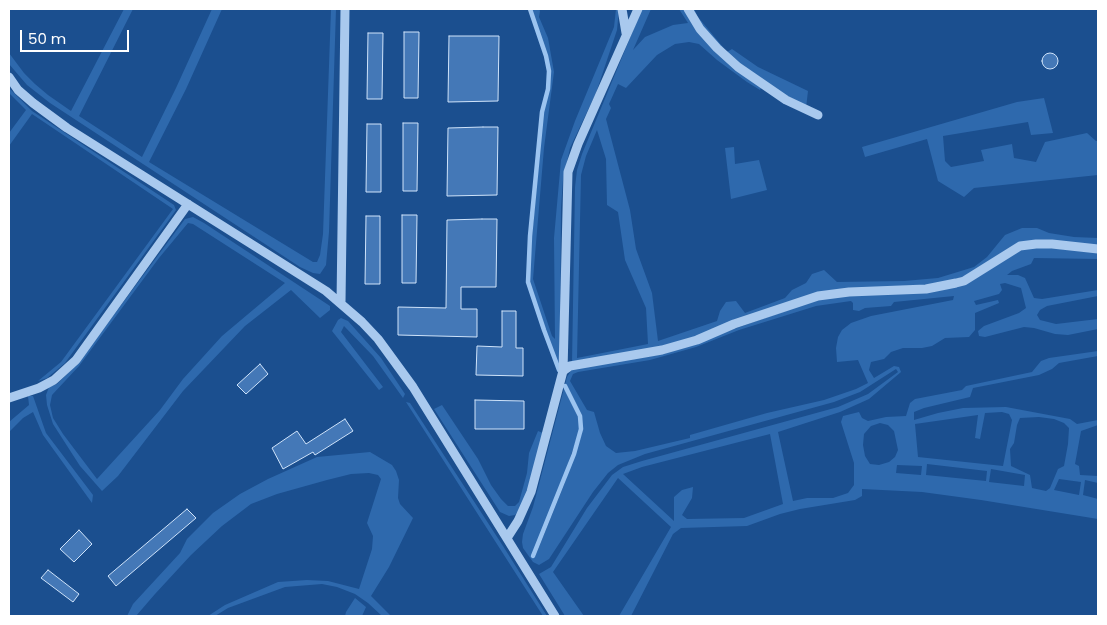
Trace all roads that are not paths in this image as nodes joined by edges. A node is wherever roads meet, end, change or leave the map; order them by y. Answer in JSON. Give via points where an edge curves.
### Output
{"nodes":[{"id":1,"x":345,"y":9,"type":"edge"},
{"id":2,"x":622,"y":9,"type":"edge"},
{"id":3,"x":638,"y":9,"type":"edge"},
{"id":4,"x":688,"y":9,"type":"edge"},
{"id":5,"x":626,"y":34,"type":"junction"},
{"id":6,"x":9,"y":77,"type":"edge"},
{"id":7,"x":818,"y":115,"type":"dead end"},
{"id":8,"x":188,"y":204,"type":"junction"},
{"id":9,"x":1098,"y":249,"type":"edge"},
{"id":10,"x":341,"y":302,"type":"junction"},
{"id":11,"x":563,"y":372,"type":"junction"},
{"id":12,"x":9,"y":398,"type":"edge"},
{"id":13,"x":507,"y":538,"type":"junction"},
{"id":14,"x":555,"y":616,"type":"edge"}],
"edges":[{"from":1,"to":10,"type":"street"},
{"from":2,"to":5,"type":"street"},
{"from":3,"to":5,"type":"street"},
{"from":4,"to":7,"type":"street","via":[[700,29],[738,67],[786,100]]},
{"from":5,"to":11,"type":"street","via":[[568,172]]},
{"from":6,"to":8,"type":"street","via":[[18,90],[49,116]]},
{"from":8,"to":10,"type":"street"},
{"from":8,"to":12,"type":"street","via":[[76,360],[54,380]]},
{"from":9,"to":11,"type":"street","via":[[1052,244],[1020,246],[964,281],[926,289],[818,296],[697,340],[641,355],[570,366]]},
{"from":10,"to":13,"type":"street","via":[[393,358]]},
{"from":11,"to":13,"type":"street","via":[[531,492]]},
{"from":13,"to":14,"type":"street"}]}
